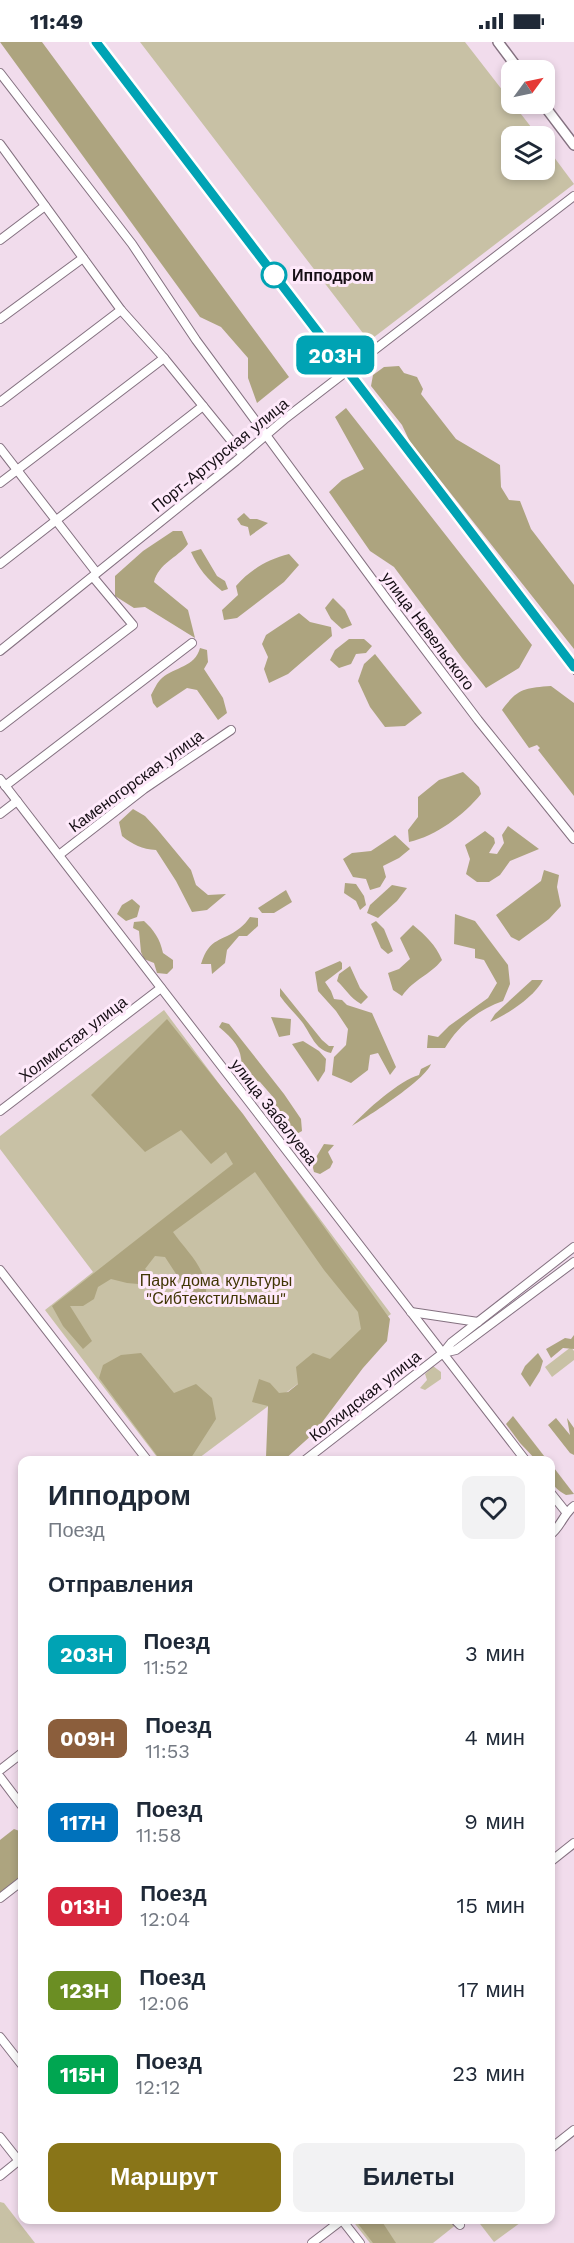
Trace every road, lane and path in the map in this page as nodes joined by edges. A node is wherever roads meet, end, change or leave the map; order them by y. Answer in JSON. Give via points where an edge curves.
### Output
{"nodes":[{"id":1,"x":498,"y":42,"type":"edge"},
{"id":2,"x":512,"y":60,"type":"edge"},
{"id":3,"x":0,"y":73,"type":"edge"},
{"id":4,"x":551,"y":114,"type":"edge"},
{"id":5,"x":574,"y":145,"type":"edge"},
{"id":6,"x":2,"y":150,"type":"edge"},
{"id":7,"x":574,"y":196,"type":"edge"},
{"id":8,"x":45,"y":206,"type":"junction"},
{"id":9,"x":0,"y":240,"type":"edge"},
{"id":10,"x":83,"y":258,"type":"junction"},
{"id":11,"x":121,"y":310,"type":"junction"},
{"id":12,"x":0,"y":319,"type":"edge"},
{"id":13,"x":164,"y":358,"type":"junction"},
{"id":14,"x":0,"y":402,"type":"edge"},
{"id":15,"x":203,"y":406,"type":"junction"},
{"id":16,"x":266,"y":434,"type":"junction"},
{"id":17,"x":0,"y":448,"type":"edge"},
{"id":18,"x":242,"y":454,"type":"junction"},
{"id":19,"x":17,"y":470,"type":"junction"},
{"id":20,"x":0,"y":483,"type":"edge"},
{"id":21,"x":56,"y":520,"type":"junction"},
{"id":22,"x":0,"y":564,"type":"edge"},
{"id":23,"x":95,"y":575,"type":"junction"},
{"id":24,"x":192,"y":643,"type":"dead end"},
{"id":25,"x":0,"y":651,"type":"edge"},
{"id":26,"x":0,"y":727,"type":"edge"},
{"id":27,"x":231,"y":730,"type":"dead end"},
{"id":28,"x":3,"y":783,"type":"edge"},
{"id":29,"x":17,"y":801,"type":"junction"},
{"id":30,"x":0,"y":814,"type":"edge"},
{"id":31,"x":574,"y":839,"type":"edge"},
{"id":32,"x":58,"y":855,"type":"junction"},
{"id":33,"x":161,"y":988,"type":"junction"},
{"id":34,"x":0,"y":1111,"type":"edge"},
{"id":35,"x":574,"y":1247,"type":"edge"},
{"id":36,"x":574,"y":1262,"type":"edge"},
{"id":37,"x":0,"y":1270,"type":"edge"},
{"id":38,"x":411,"y":1312,"type":"junction"},
{"id":39,"x":478,"y":1322,"type":"junction"},
{"id":40,"x":443,"y":1353,"type":"junction"},
{"id":41,"x":144,"y":1456,"type":"edge"},
{"id":42,"x":310,"y":1456,"type":"edge"},
{"id":43,"x":522,"y":1456,"type":"edge"},
{"id":44,"x":555,"y":1498,"type":"edge"},
{"id":45,"x":574,"y":1506,"type":"edge"},
{"id":46,"x":566,"y":1512,"type":"junction"},
{"id":47,"x":555,"y":1531,"type":"edge"},
{"id":48,"x":18,"y":1756,"type":"edge"},
{"id":49,"x":0,"y":1770,"type":"edge"},
{"id":50,"x":0,"y":1777,"type":"edge"},
{"id":51,"x":18,"y":1801,"type":"edge"},
{"id":52,"x":574,"y":1843,"type":"edge"},
{"id":53,"x":555,"y":1858,"type":"edge"},
{"id":54,"x":18,"y":1884,"type":"edge"},
{"id":55,"x":0,"y":1898,"type":"edge"},
{"id":56,"x":0,"y":2037,"type":"edge"},
{"id":57,"x":18,"y":2060,"type":"edge"},
{"id":58,"x":574,"y":2130,"type":"edge"},
{"id":59,"x":0,"y":2137,"type":"edge"},
{"id":60,"x":555,"y":2145,"type":"edge"},
{"id":61,"x":18,"y":2156,"type":"edge"},
{"id":62,"x":18,"y":2161,"type":"edge"},
{"id":63,"x":0,"y":2176,"type":"edge"},
{"id":64,"x":337,"y":2224,"type":"edge"},
{"id":65,"x":345,"y":2224,"type":"edge"},
{"id":66,"x":312,"y":2243,"type":"edge"},
{"id":67,"x":360,"y":2243,"type":"edge"}],
"edges":[{"from":1,"to":2,"type":"main road"},
{"from":3,"to":16,"type":"street","name":"улица Невельского","via":[[135,249]]},
{"from":4,"to":5,"type":"main road"},
{"from":6,"to":8,"type":"street"},
{"from":7,"to":16,"type":"street","name":"Порт-Артурская улица"},
{"from":8,"to":9,"type":"street"},
{"from":8,"to":10,"type":"street"},
{"from":10,"to":11,"type":"street"},
{"from":10,"to":12,"type":"street"},
{"from":11,"to":13,"type":"street"},
{"from":11,"to":14,"type":"street"},
{"from":13,"to":15,"type":"street"},
{"from":13,"to":19,"type":"street"},
{"from":15,"to":18,"type":"street"},
{"from":15,"to":21,"type":"street"},
{"from":16,"to":18,"type":"street","name":"Порт-Артурская улица"},
{"from":16,"to":31,"type":"street","name":"улица Невельского","via":[[478,720]]},
{"from":17,"to":19,"type":"street"},
{"from":18,"to":23,"type":"street","name":"Порт-Артурская улица"},
{"from":19,"to":20,"type":"street"},
{"from":19,"to":21,"type":"street"},
{"from":21,"to":22,"type":"street"},
{"from":21,"to":23,"type":"street"},
{"from":23,"to":25,"type":"street","name":"Порт-Артурская улица"},
{"from":23,"to":26,"type":"street","via":[[133,625]]},
{"from":24,"to":28,"type":"street"},
{"from":27,"to":32,"type":"street","name":"Каменогорская улица","via":[[144,789]]},
{"from":28,"to":29,"type":"street","name":"улица Забалуева"},
{"from":29,"to":30,"type":"street"},
{"from":29,"to":32,"type":"street","name":"улица Забалуева"},
{"from":32,"to":33,"type":"street","name":"улица Забалуева"},
{"from":33,"to":34,"type":"street","name":"Холмистая улица"},
{"from":33,"to":38,"type":"street","name":"улица Забалуева"},
{"from":35,"to":39,"type":"street","name":"Колхидская улица"},
{"from":36,"to":40,"type":"street","name":"Колхидская улица","via":[[456,1350]]},
{"from":37,"to":41,"type":"street"},
{"from":38,"to":39,"type":"street"},
{"from":38,"to":40,"type":"street","name":"улица Забалуева"},
{"from":39,"to":40,"type":"street","name":"Колхидская улица"},
{"from":40,"to":42,"type":"street","name":"Колхидская улица"},
{"from":40,"to":43,"type":"street","name":"улица Забалуева"},
{"from":44,"to":46,"type":"street"},
{"from":45,"to":46,"type":"street"},
{"from":46,"to":47,"type":"street"},
{"from":48,"to":49,"type":"street"},
{"from":50,"to":51,"type":"street"},
{"from":52,"to":53,"type":"street"},
{"from":54,"to":55,"type":"street"},
{"from":56,"to":57,"type":"street"},
{"from":58,"to":60,"type":"street"},
{"from":59,"to":61,"type":"street"},
{"from":62,"to":63,"type":"street"},
{"from":64,"to":66,"type":"street"},
{"from":65,"to":67,"type":"street"}]}
